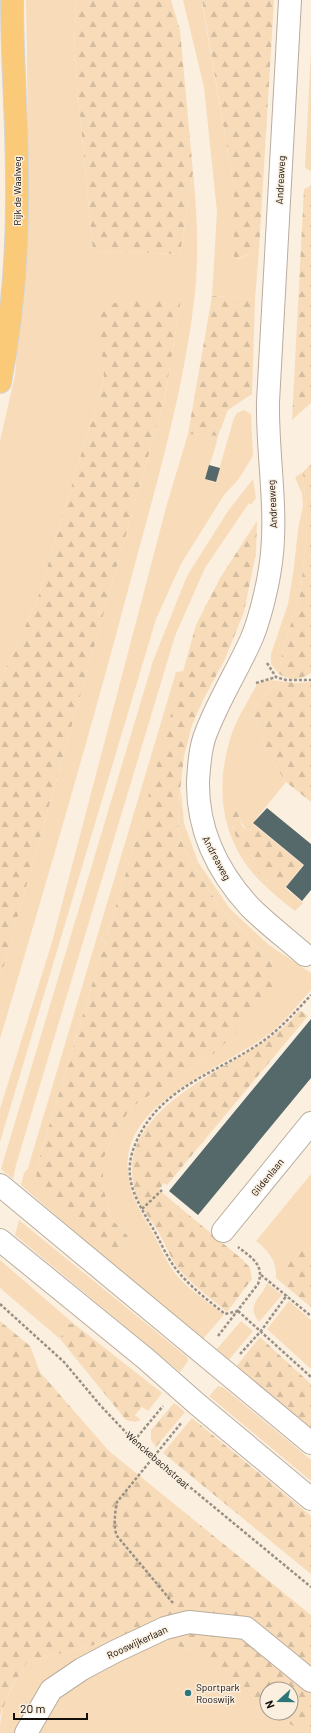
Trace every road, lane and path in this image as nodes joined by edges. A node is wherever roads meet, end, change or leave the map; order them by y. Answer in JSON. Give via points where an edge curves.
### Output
{"nodes":[{"id":1,"x":12,"y":0,"type":"edge"},
{"id":2,"x":290,"y":0,"type":"edge"},
{"id":3,"x":0,"y":382,"type":"edge"},
{"id":4,"x":252,"y":639,"type":"junction"},
{"id":5,"x":311,"y":675,"type":"edge"},
{"id":6,"x":307,"y":679,"type":"junction"},
{"id":7,"x":311,"y":680,"type":"edge"},
{"id":8,"x":309,"y":954,"type":"edge"},
{"id":9,"x":311,"y":995,"type":"edge"},
{"id":10,"x":311,"y":1123,"type":"edge"},
{"id":11,"x":0,"y":1185,"type":"edge"},
{"id":12,"x":162,"y":1190,"type":"dead end"},
{"id":13,"x":142,"y":1210,"type":"junction"},
{"id":14,"x":223,"y":1231,"type":"joint"},
{"id":15,"x":0,"y":1240,"type":"edge"},
{"id":16,"x":262,"y":1275,"type":"junction"},
{"id":17,"x":0,"y":1304,"type":"edge"},
{"id":18,"x":238,"y":1311,"type":"junction"},
{"id":19,"x":311,"y":1316,"type":"edge"},
{"id":20,"x":311,"y":1377,"type":"edge"},
{"id":21,"x":311,"y":1443,"type":"edge"},
{"id":22,"x":154,"y":1458,"type":"junction"},
{"id":23,"x":311,"y":1499,"type":"edge"},
{"id":24,"x":311,"y":1587,"type":"edge"},
{"id":25,"x":189,"y":1622,"type":"junction"},
{"id":26,"x":311,"y":1681,"type":"edge"},
{"id":27,"x":26,"y":1733,"type":"edge"}],
"edges":[{"from":1,"to":3,"type":"main road","name":"Rijk de Waalweg","via":[[17,179],[16,248]]},
{"from":2,"to":4,"type":"street","name":"Andreaweg","via":[[268,402],[273,539],[270,569]]},
{"from":4,"to":6,"type":"path","via":[[276,677],[300,681]]},
{"from":4,"to":8,"type":"street","name":"Andreaweg","via":[[205,734],[198,798],[203,830],[232,885],[246,901]]},
{"from":5,"to":6,"type":"path"},
{"from":6,"to":7,"type":"path"},
{"from":9,"to":13,"type":"path","via":[[266,1039],[198,1078],[152,1113],[143,1126],[132,1152],[129,1171],[136,1199]]},
{"from":10,"to":14,"type":"street","name":"Gildenlaan"},
{"from":11,"to":21,"type":"street"},
{"from":12,"to":13,"type":"path"},
{"from":13,"to":18,"type":"path","via":[[176,1269],[194,1288],[225,1314]]},
{"from":14,"to":16,"type":"path","via":[[257,1263]]},
{"from":15,"to":23,"type":"street"},
{"from":16,"to":18,"type":"path"},
{"from":16,"to":19,"type":"path"},
{"from":17,"to":22,"type":"path","name":"Wenckebachstraat","via":[[64,1362],[100,1405]]},
{"from":18,"to":20,"type":"path"},
{"from":22,"to":24,"type":"path","name":"Wenckebachstraat"},
{"from":22,"to":25,"type":"path","via":[[117,1502],[115,1531]]},
{"from":25,"to":26,"type":"street","name":"Rooswijkerlaan","via":[[246,1628]]},
{"from":25,"to":27,"type":"street","name":"Rooswijkerlaan","via":[[165,1628],[114,1652],[51,1690]]}]}
